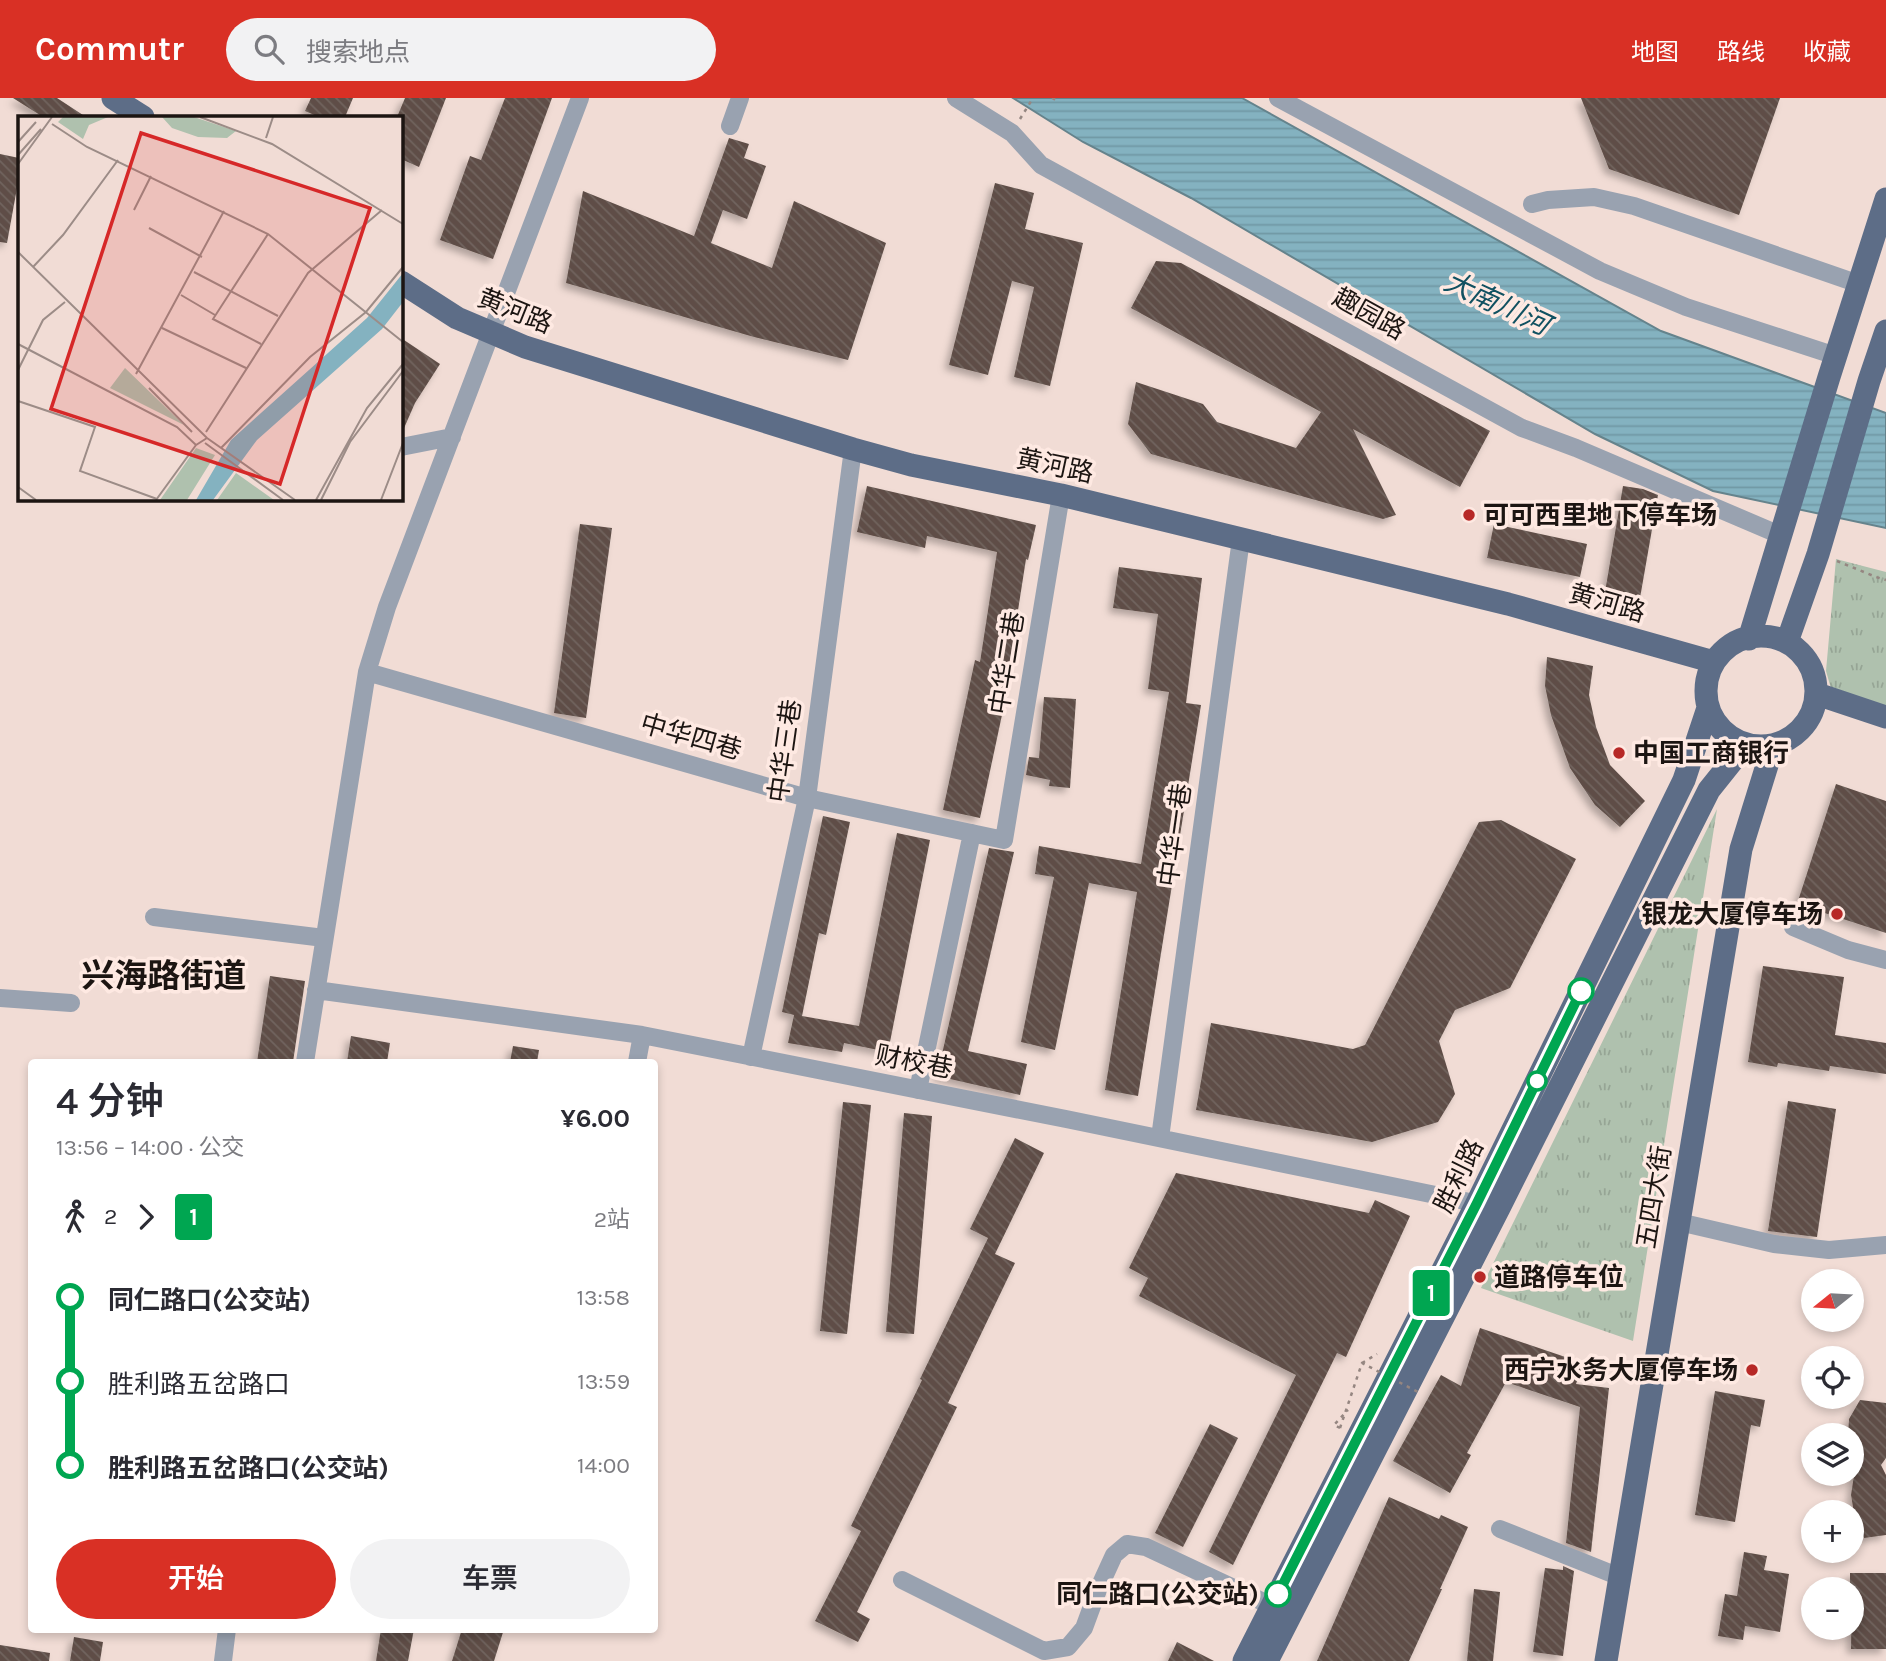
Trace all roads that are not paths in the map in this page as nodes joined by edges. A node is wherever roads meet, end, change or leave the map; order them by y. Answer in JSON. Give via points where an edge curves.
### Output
{"nodes":[{"id":1,"x":113,"y":98,"type":"edge"},
{"id":2,"x":580,"y":98,"type":"edge"},
{"id":3,"x":740,"y":98,"type":"edge"},
{"id":4,"x":956,"y":98,"type":"edge"},
{"id":5,"x":1278,"y":98,"type":"edge"},
{"id":6,"x":141,"y":116,"type":"edge"},
{"id":7,"x":730,"y":126,"type":"dead end"},
{"id":8,"x":1886,"y":199,"type":"edge"},
{"id":9,"x":1532,"y":204,"type":"dead end"},
{"id":10,"x":402,"y":283,"type":"edge"},
{"id":11,"x":1859,"y":284,"type":"junction"},
{"id":12,"x":1886,"y":331,"type":"edge"},
{"id":13,"x":492,"y":332,"type":"junction"},
{"id":14,"x":1832,"y":367,"type":"junction"},
{"id":15,"x":452,"y":437,"type":"junction"},
{"id":16,"x":402,"y":447,"type":"edge"},
{"id":17,"x":853,"y":449,"type":"junction"},
{"id":18,"x":1061,"y":495,"type":"junction"},
{"id":19,"x":1782,"y":529,"type":"junction"},
{"id":20,"x":1241,"y":539,"type":"junction"},
{"id":21,"x":1749,"y":639,"type":"junction"},
{"id":22,"x":1787,"y":642,"type":"junction"},
{"id":23,"x":1714,"y":662,"type":"junction"},
{"id":24,"x":367,"y":672,"type":"junction"},
{"id":25,"x":1816,"y":694,"type":"junction"},
{"id":26,"x":1708,"y":708,"type":"junction"},
{"id":27,"x":1886,"y":717,"type":"edge"},
{"id":28,"x":1745,"y":745,"type":"junction"},
{"id":29,"x":1773,"y":746,"type":"junction"},
{"id":30,"x":807,"y":798,"type":"junction"},
{"id":31,"x":972,"y":833,"type":"junction"},
{"id":32,"x":1004,"y":840,"type":"joint"},
{"id":33,"x":154,"y":917,"type":"dead end"},
{"id":34,"x":1793,"y":927,"type":"dead end"},
{"id":35,"x":324,"y":938,"type":"junction"},
{"id":36,"x":1886,"y":960,"type":"edge"},
{"id":37,"x":316,"y":990,"type":"junction"},
{"id":38,"x":0,"y":998,"type":"edge"},
{"id":39,"x":71,"y":1003,"type":"dead end"},
{"id":40,"x":642,"y":1035,"type":"junction"},
{"id":41,"x":751,"y":1057,"type":"junction"},
{"id":42,"x":305,"y":1059,"type":"edge"},
{"id":43,"x":638,"y":1059,"type":"edge"},
{"id":44,"x":918,"y":1090,"type":"junction"},
{"id":45,"x":1160,"y":1138,"type":"junction"},
{"id":46,"x":1488,"y":1206,"type":"junction"},
{"id":47,"x":1679,"y":1222,"type":"junction"},
{"id":48,"x":1886,"y":1245,"type":"edge"},
{"id":49,"x":1500,"y":1529,"type":"dead end"},
{"id":50,"x":1620,"y":1577,"type":"junction"},
{"id":51,"x":902,"y":1580,"type":"dead end"},
{"id":52,"x":1272,"y":1606,"type":"junction"},
{"id":53,"x":226,"y":1633,"type":"edge"},
{"id":54,"x":223,"y":1661,"type":"edge"},
{"id":55,"x":1244,"y":1661,"type":"edge"},
{"id":56,"x":1267,"y":1661,"type":"edge"},
{"id":57,"x":1606,"y":1661,"type":"edge"}],
"edges":[{"from":1,"to":6,"type":"main road"},
{"from":2,"to":13,"type":"street"},
{"from":3,"to":7,"type":"street"},
{"from":4,"to":19,"type":"street","name":"趣园路","via":[[1012,133],[1041,165],[1522,428]]},
{"from":5,"to":14,"type":"street","via":[[1600,271]]},
{"from":8,"to":11,"type":"main road"},
{"from":9,"to":11,"type":"street","via":[[1594,197],[1634,206]]},
{"from":10,"to":13,"type":"main road","name":"黄河路","via":[[457,318]]},
{"from":11,"to":14,"type":"main road"},
{"from":12,"to":22,"type":"main road"},
{"from":13,"to":15,"type":"street"},
{"from":13,"to":17,"type":"main road","name":"黄河路","via":[[525,348]]},
{"from":14,"to":19,"type":"main road"},
{"from":15,"to":16,"type":"street"},
{"from":15,"to":24,"type":"street"},
{"from":17,"to":18,"type":"main road","name":"黄河路"},
{"from":17,"to":30,"type":"street","name":"中华三巷"},
{"from":18,"to":20,"type":"main road","name":"黄河路"},
{"from":18,"to":32,"type":"street","name":"中华二巷"},
{"from":19,"to":21,"type":"main road"},
{"from":20,"to":23,"type":"main road","name":"黄河路","via":[[1508,604]]},
{"from":20,"to":45,"type":"street","name":"中华一巷"},
{"from":21,"to":22,"type":"main road","via":[[1769,636]]},
{"from":21,"to":23,"type":"main road","via":[[1730,645]]},
{"from":22,"to":25,"type":"main road","via":[[1811,668]]},
{"from":23,"to":26,"type":"main road","via":[[1705,689]]},
{"from":24,"to":30,"type":"street","name":"中华四巷"},
{"from":24,"to":35,"type":"street"},
{"from":25,"to":27,"type":"main road"},
{"from":25,"to":29,"type":"main road","via":[[1809,720],[1797,734]]},
{"from":26,"to":28,"type":"main road","via":[[1724,733]]},
{"from":26,"to":46,"type":"main road","name":"胜利路","via":[[1684,780]]},
{"from":28,"to":29,"type":"main road"},
{"from":28,"to":46,"type":"main road","name":"胜利路","via":[[1709,790]]},
{"from":29,"to":47,"type":"main road","name":"五四大街","via":[[1741,849]]},
{"from":30,"to":31,"type":"street","name":"中华四巷"},
{"from":30,"to":41,"type":"street","name":"中华三巷"},
{"from":31,"to":32,"type":"street","name":"中华四巷"},
{"from":31,"to":44,"type":"street"},
{"from":33,"to":35,"type":"street"},
{"from":34,"to":36,"type":"street"},
{"from":35,"to":37,"type":"street"},
{"from":37,"to":40,"type":"street","name":"财校巷"},
{"from":37,"to":42,"type":"street"},
{"from":38,"to":39,"type":"street"},
{"from":40,"to":41,"type":"street","name":"财校巷"},
{"from":40,"to":43,"type":"street"},
{"from":41,"to":44,"type":"street","name":"财校巷"},
{"from":44,"to":45,"type":"street","name":"财校巷"},
{"from":45,"to":46,"type":"street","name":"财校巷"},
{"from":46,"to":52,"type":"main road","name":"胜利路"},
{"from":46,"to":56,"type":"main road","name":"胜利路"},
{"from":47,"to":48,"type":"street","via":[[1774,1244],[1829,1250]]},
{"from":47,"to":50,"type":"main road","name":"五四大街"},
{"from":49,"to":50,"type":"street"},
{"from":50,"to":57,"type":"main road","name":"五四大街"},
{"from":51,"to":52,"type":"street","via":[[1044,1651],[1068,1647],[1084,1628],[1114,1555],[1127,1544],[1146,1547]]},
{"from":52,"to":55,"type":"main road","name":"胜利路"},
{"from":53,"to":54,"type":"street"}]}
